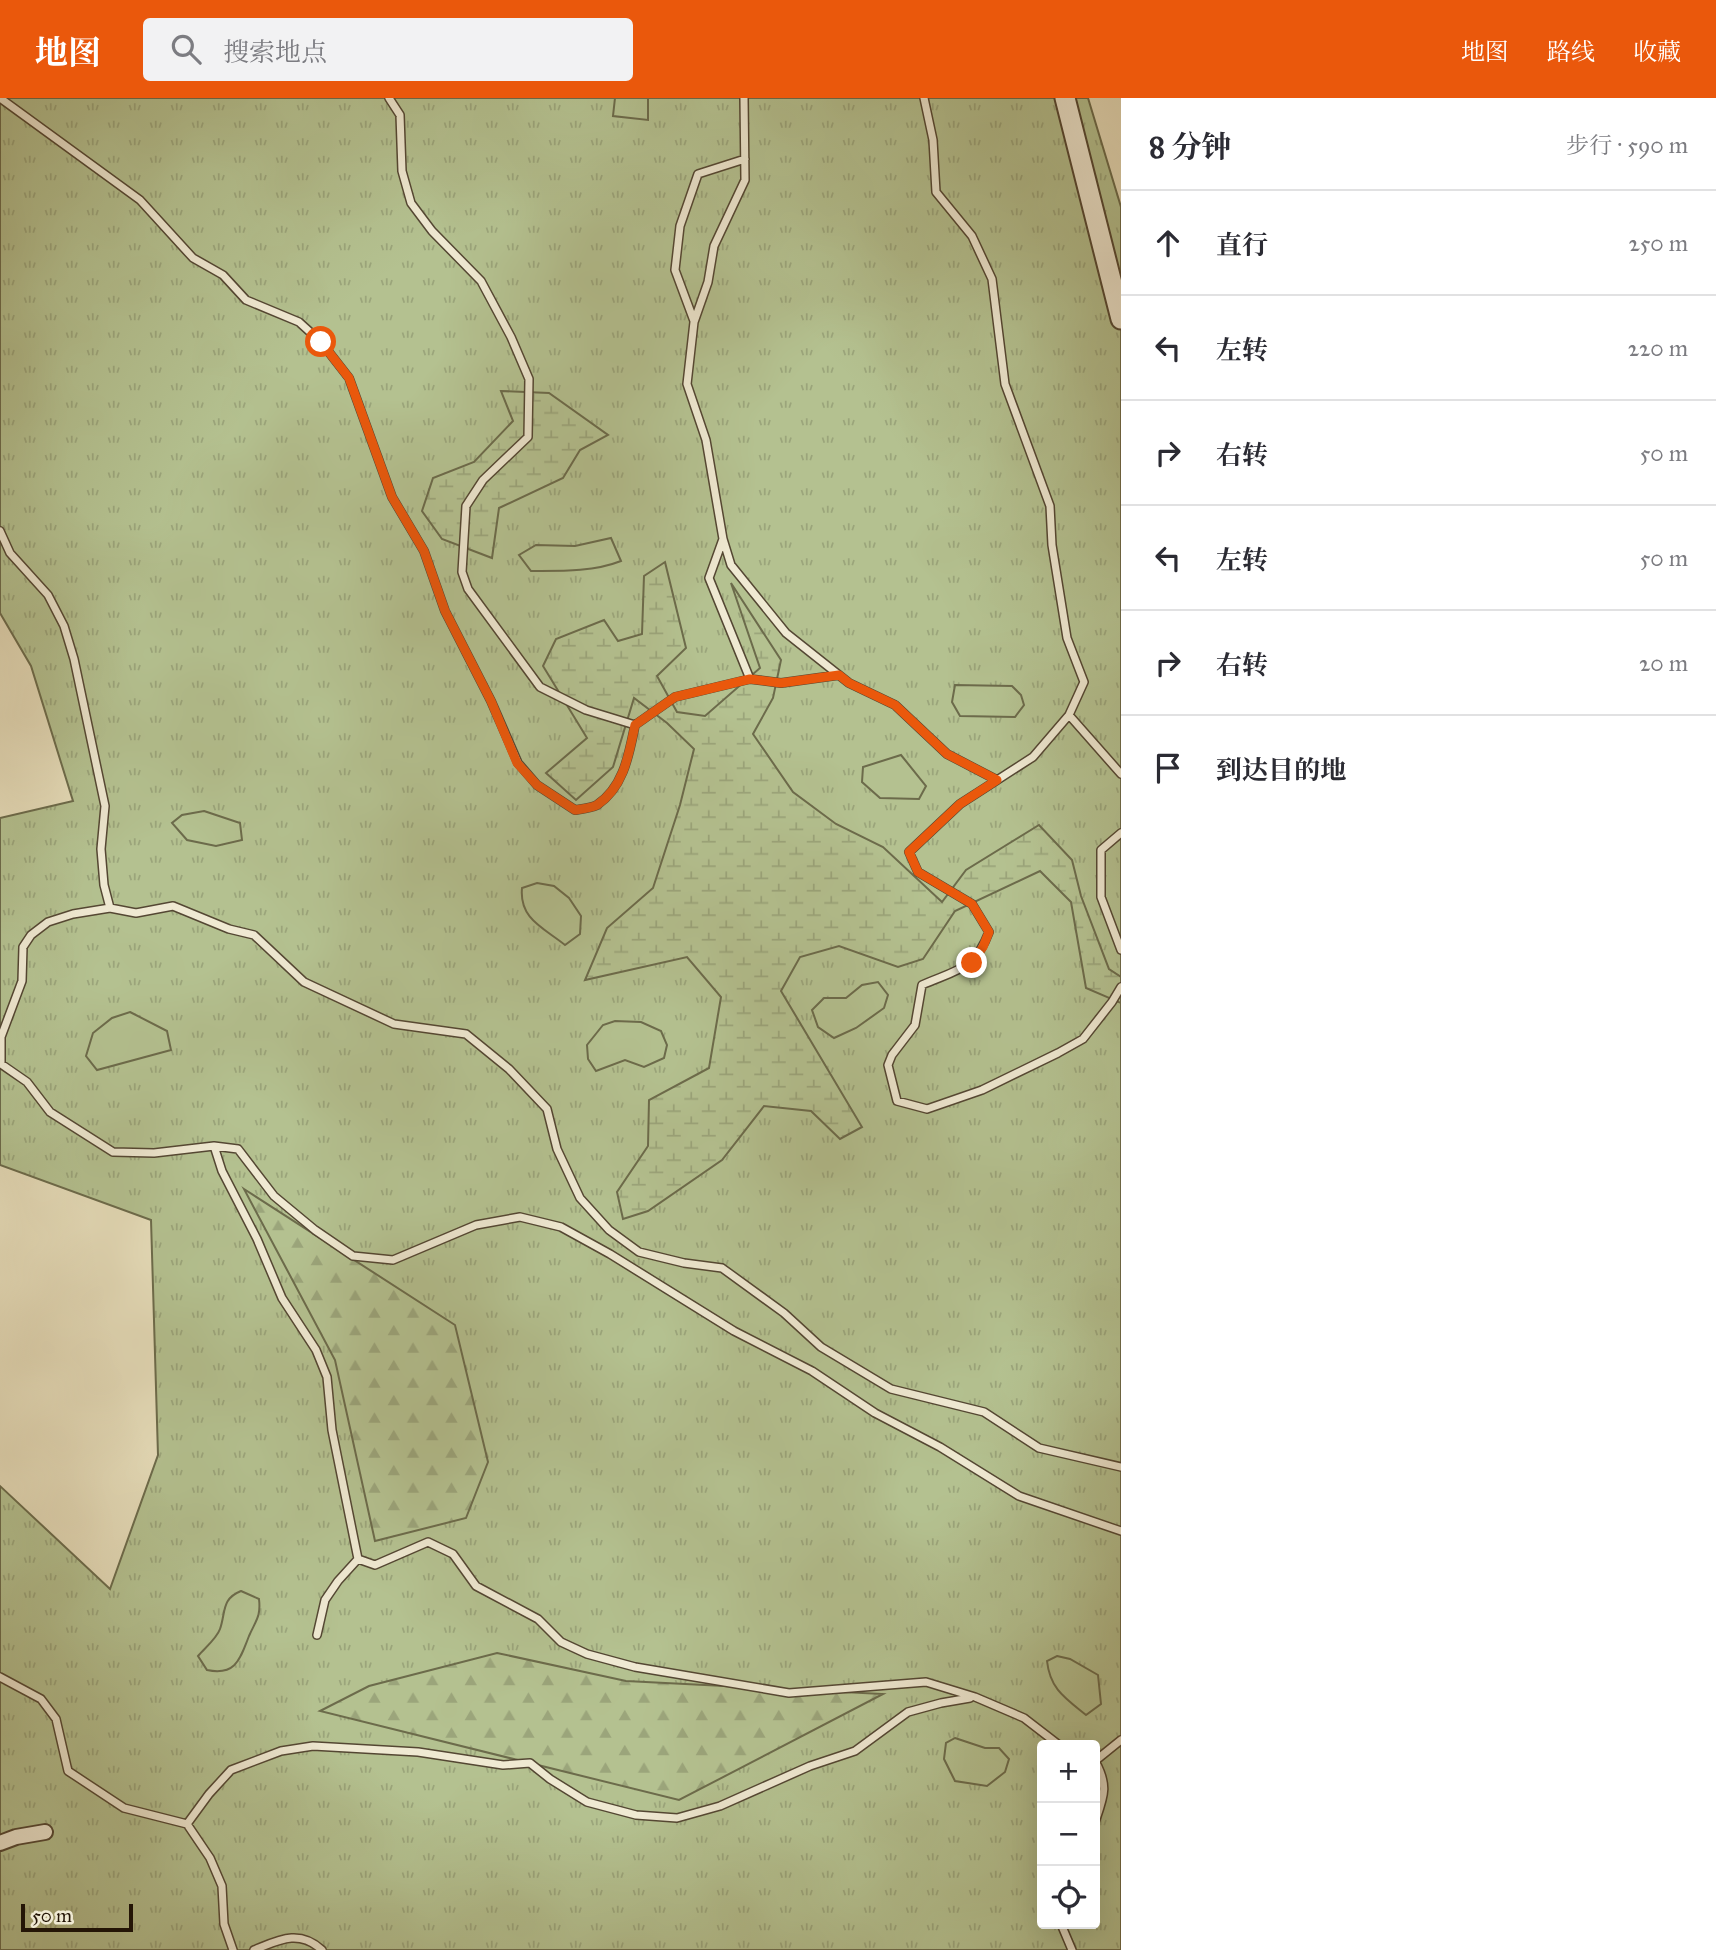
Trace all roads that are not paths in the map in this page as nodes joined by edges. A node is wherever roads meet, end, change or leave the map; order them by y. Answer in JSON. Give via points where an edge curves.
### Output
{"nodes":[{"id":1,"x":0,"y":98,"type":"edge"},
{"id":2,"x":389,"y":98,"type":"edge"},
{"id":3,"x":744,"y":98,"type":"edge"},
{"id":4,"x":924,"y":98,"type":"edge"},
{"id":5,"x":1065,"y":98,"type":"edge"},
{"id":6,"x":745,"y":159,"type":"junction"},
{"id":7,"x":1121,"y":318,"type":"edge"},
{"id":8,"x":695,"y":322,"type":"junction"},
{"id":9,"x":0,"y":531,"type":"edge"},
{"id":10,"x":723,"y":539,"type":"junction"},
{"id":11,"x":839,"y":675,"type":"junction"},
{"id":12,"x":750,"y":679,"type":"junction"},
{"id":13,"x":1069,"y":715,"type":"junction"},
{"id":14,"x":635,"y":725,"type":"junction"},
{"id":15,"x":1121,"y":774,"type":"edge"},
{"id":16,"x":997,"y":780,"type":"junction"},
{"id":17,"x":1121,"y":833,"type":"edge"},
{"id":18,"x":110,"y":908,"type":"junction"},
{"id":19,"x":1121,"y":950,"type":"edge"},
{"id":20,"x":1121,"y":987,"type":"edge"},
{"id":21,"x":214,"y":1146,"type":"junction"},
{"id":22,"x":1121,"y":1467,"type":"edge"},
{"id":23,"x":1121,"y":1531,"type":"edge"},
{"id":24,"x":358,"y":1559,"type":"junction"},
{"id":25,"x":317,"y":1634,"type":"dead end"},
{"id":26,"x":0,"y":1677,"type":"edge"},
{"id":27,"x":975,"y":1697,"type":"junction"},
{"id":28,"x":1053,"y":1740,"type":"edge"},
{"id":29,"x":1121,"y":1740,"type":"edge"},
{"id":30,"x":1100,"y":1757,"type":"edge"},
{"id":31,"x":1100,"y":1772,"type":"edge"},
{"id":32,"x":1100,"y":1809,"type":"edge"},
{"id":33,"x":187,"y":1824,"type":"junction"},
{"id":34,"x":45,"y":1832,"type":"dead end"},
{"id":35,"x":0,"y":1843,"type":"edge"},
{"id":36,"x":1062,"y":1929,"type":"edge"},
{"id":37,"x":233,"y":1950,"type":"edge"},
{"id":38,"x":254,"y":1950,"type":"edge"},
{"id":39,"x":322,"y":1950,"type":"edge"},
{"id":40,"x":1072,"y":1950,"type":"edge"}],
"edges":[{"from":1,"to":14,"type":"lane","via":[[140,201],[193,258],[222,275],[246,300],[299,322],[321,342],[349,378],[392,497],[424,551],[445,611],[517,763],[537,785],[575,810],[596,806],[626,767]]},
{"from":2,"to":14,"type":"lane","via":[[400,115],[402,171],[411,203],[481,281],[528,379],[528,437],[483,480],[466,506],[462,572],[468,589],[540,687],[586,710]]},
{"from":3,"to":6,"type":"lane"},
{"from":4,"to":13,"type":"lane","via":[[933,140],[936,192],[972,236],[992,279],[1005,384],[1050,506],[1067,638],[1084,682]]},
{"from":5,"to":7,"type":"street"},
{"from":6,"to":8,"type":"lane","via":[[745,180],[714,246]]},
{"from":6,"to":8,"type":"lane","via":[[698,174],[680,226],[676,270]]},
{"from":8,"to":10,"type":"lane","via":[[687,384],[706,440]]},
{"from":9,"to":18,"type":"lane","via":[[10,554],[48,596],[74,659],[105,806],[101,849]]},
{"from":10,"to":11,"type":"lane","via":[[731,565],[786,633]]},
{"from":10,"to":12,"type":"lane","via":[[709,578]]},
{"from":11,"to":12,"type":"lane","via":[[781,683]]},
{"from":11,"to":16,"type":"lane","via":[[895,705],[947,754]]},
{"from":12,"to":14,"type":"lane","via":[[675,697]]},
{"from":13,"to":15,"type":"lane"},
{"from":13,"to":16,"type":"lane","via":[[1033,757]]},
{"from":16,"to":20,"type":"lane","via":[[960,804],[909,852],[918,872],[972,904],[989,932],[972,963],[922,985],[915,1025],[888,1065],[897,1101],[927,1109],[982,1090],[1058,1053],[1083,1038]]},
{"from":17,"to":19,"type":"lane","via":[[1101,850],[1101,897]]},
{"from":18,"to":21,"type":"lane","via":[[48,922],[31,935],[23,947],[22,981],[1,1037],[1,1064],[27,1082],[50,1112],[113,1152]]},
{"from":18,"to":22,"type":"lane","via":[[136,913],[173,906],[254,935],[304,982],[394,1024],[466,1034],[547,1108],[557,1149],[580,1198],[609,1230],[639,1252],[723,1268],[821,1347],[891,1389],[984,1412],[1039,1448]]},
{"from":21,"to":23,"type":"lane","via":[[238,1149],[274,1195],[353,1256],[393,1260],[476,1225],[520,1217],[561,1227],[1019,1496]]},
{"from":21,"to":24,"type":"lane","via":[[282,1298],[316,1350],[327,1377],[332,1430]]},
{"from":24,"to":25,"type":"lane","via":[[325,1600]]},
{"from":24,"to":27,"type":"lane","via":[[376,1565],[428,1542],[453,1554],[476,1586],[538,1619],[561,1642],[635,1667],[789,1693],[926,1682]]},
{"from":26,"to":33,"type":"lane","via":[[41,1699],[56,1719],[68,1771],[124,1808]]},
{"from":27,"to":28,"type":"lane","via":[[1024,1718]]},
{"from":27,"to":33,"type":"lane","via":[[908,1713],[855,1751],[720,1806],[677,1818],[636,1815],[587,1802],[530,1763],[503,1765],[418,1752],[313,1745],[281,1751],[232,1770]]},
{"from":29,"to":30,"type":"lane"},
{"from":31,"to":32,"type":"lane","via":[[1105,1782]]},
{"from":33,"to":37,"type":"lane","via":[[211,1858],[222,1886],[224,1924]]},
{"from":34,"to":35,"type":"street"},
{"from":36,"to":40,"type":"lane"},
{"from":38,"to":39,"type":"lane","via":[[284,1938],[310,1940]]}]}
